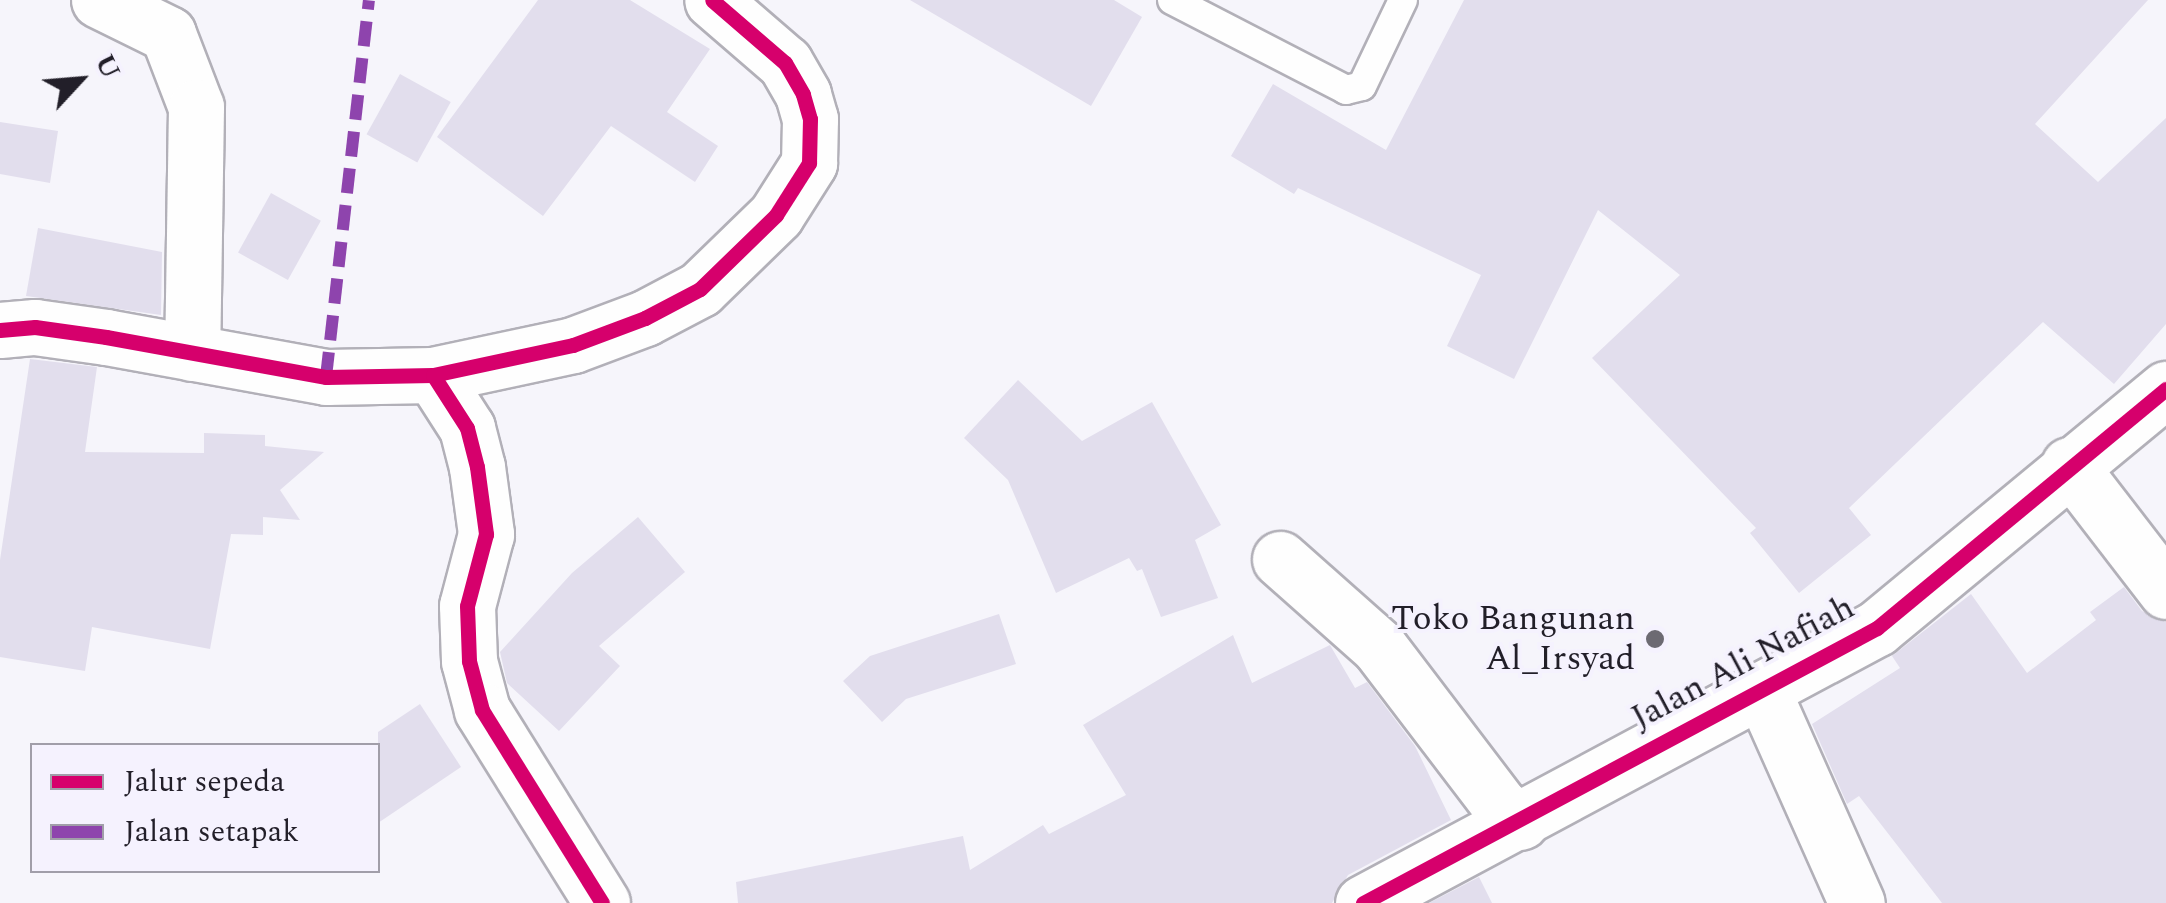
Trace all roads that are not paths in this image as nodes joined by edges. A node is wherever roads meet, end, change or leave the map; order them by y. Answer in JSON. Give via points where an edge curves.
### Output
{"nodes":[{"id":1,"x":99,"y":0,"type":"edge"},
{"id":2,"x":712,"y":0,"type":"edge"},
{"id":3,"x":1172,"y":0,"type":"edge"},
{"id":4,"x":1402,"y":0,"type":"edge"},
{"id":5,"x":0,"y":330,"type":"edge"},
{"id":6,"x":192,"y":353,"type":"junction"},
{"id":7,"x":434,"y":375,"type":"junction"},
{"id":8,"x":2166,"y":390,"type":"edge"},
{"id":9,"x":2069,"y":465,"type":"junction"},
{"id":10,"x":1280,"y":559,"type":"dead end"},
{"id":11,"x":2166,"y":590,"type":"edge"},
{"id":12,"x":1762,"y":690,"type":"junction"},
{"id":13,"x":1521,"y":822,"type":"junction"},
{"id":14,"x":602,"y":903,"type":"edge"},
{"id":15,"x":1363,"y":903,"type":"edge"},
{"id":16,"x":1856,"y":903,"type":"edge"}],
"edges":[{"from":1,"to":6,"type":"street","via":[[168,34],[196,106]]},
{"from":2,"to":7,"type":"street","via":[[785,63],[803,94],[809,163],[776,215],[700,290],[646,318],[574,345]]},
{"from":3,"to":4,"type":"lane","via":[[1346,90],[1362,86]]},
{"from":5,"to":6,"type":"street","via":[[35,327]]},
{"from":6,"to":7,"type":"street","via":[[326,377]]},
{"from":7,"to":14,"type":"street","via":[[468,428],[477,467],[486,534],[467,606],[469,660],[482,710]]},
{"from":8,"to":9,"type":"street","name":"Jalan Ali Nafiah"},
{"from":9,"to":11,"type":"street"},
{"from":9,"to":12,"type":"street","name":"Jalan Ali Nafiah","via":[[1877,628]]},
{"from":10,"to":13,"type":"street","via":[[1379,648],[1500,806]]},
{"from":12,"to":13,"type":"street","name":"Jalan Ali Nafiah"},
{"from":12,"to":16,"type":"street"},
{"from":13,"to":15,"type":"street","name":"Jalan Ali Nafiah"}]}
